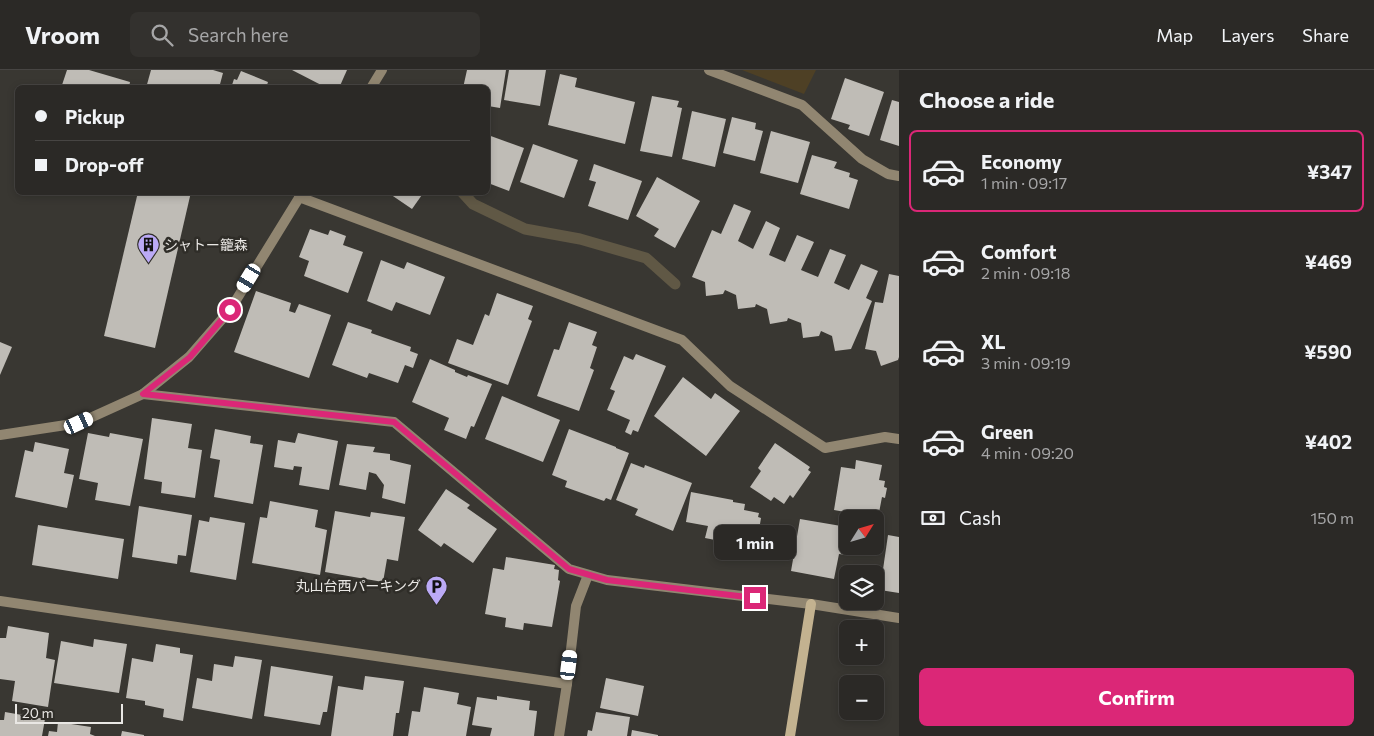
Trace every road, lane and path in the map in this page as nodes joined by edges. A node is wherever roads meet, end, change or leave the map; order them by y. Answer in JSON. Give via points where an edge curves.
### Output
{"nodes":[{"id":1,"x":382,"y":70,"type":"edge"},
{"id":2,"x":709,"y":70,"type":"edge"},
{"id":3,"x":373,"y":85,"type":"edge"},
{"id":4,"x":899,"y":176,"type":"edge"},
{"id":5,"x":300,"y":195,"type":"edge"},
{"id":6,"x":143,"y":394,"type":"junction"},
{"id":7,"x":0,"y":435,"type":"edge"},
{"id":8,"x":899,"y":439,"type":"edge"},
{"id":9,"x":588,"y":575,"type":"junction"},
{"id":10,"x":0,"y":601,"type":"edge"},
{"id":11,"x":811,"y":604,"type":"junction"},
{"id":12,"x":899,"y":618,"type":"edge"},
{"id":13,"x":567,"y":684,"type":"junction"},
{"id":14,"x":559,"y":736,"type":"edge"},
{"id":15,"x":790,"y":736,"type":"edge"}],
"edges":[{"from":1,"to":3,"type":"street"},
{"from":2,"to":4,"type":"street","via":[[802,105],[862,159],[888,174]]},
{"from":5,"to":6,"type":"street","via":[[230,310],[190,357]]},
{"from":5,"to":8,"type":"street","via":[[682,340],[730,386],[825,448],[885,437]]},
{"from":6,"to":7,"type":"street","via":[[79,423]]},
{"from":6,"to":9,"type":"street","via":[[394,422],[569,569]]},
{"from":9,"to":11,"type":"street","via":[[607,580]]},
{"from":9,"to":13,"type":"street","via":[[576,606]]},
{"from":10,"to":13,"type":"street"},
{"from":11,"to":12,"type":"street"},
{"from":11,"to":15,"type":"street"},
{"from":13,"to":14,"type":"street"}]}
